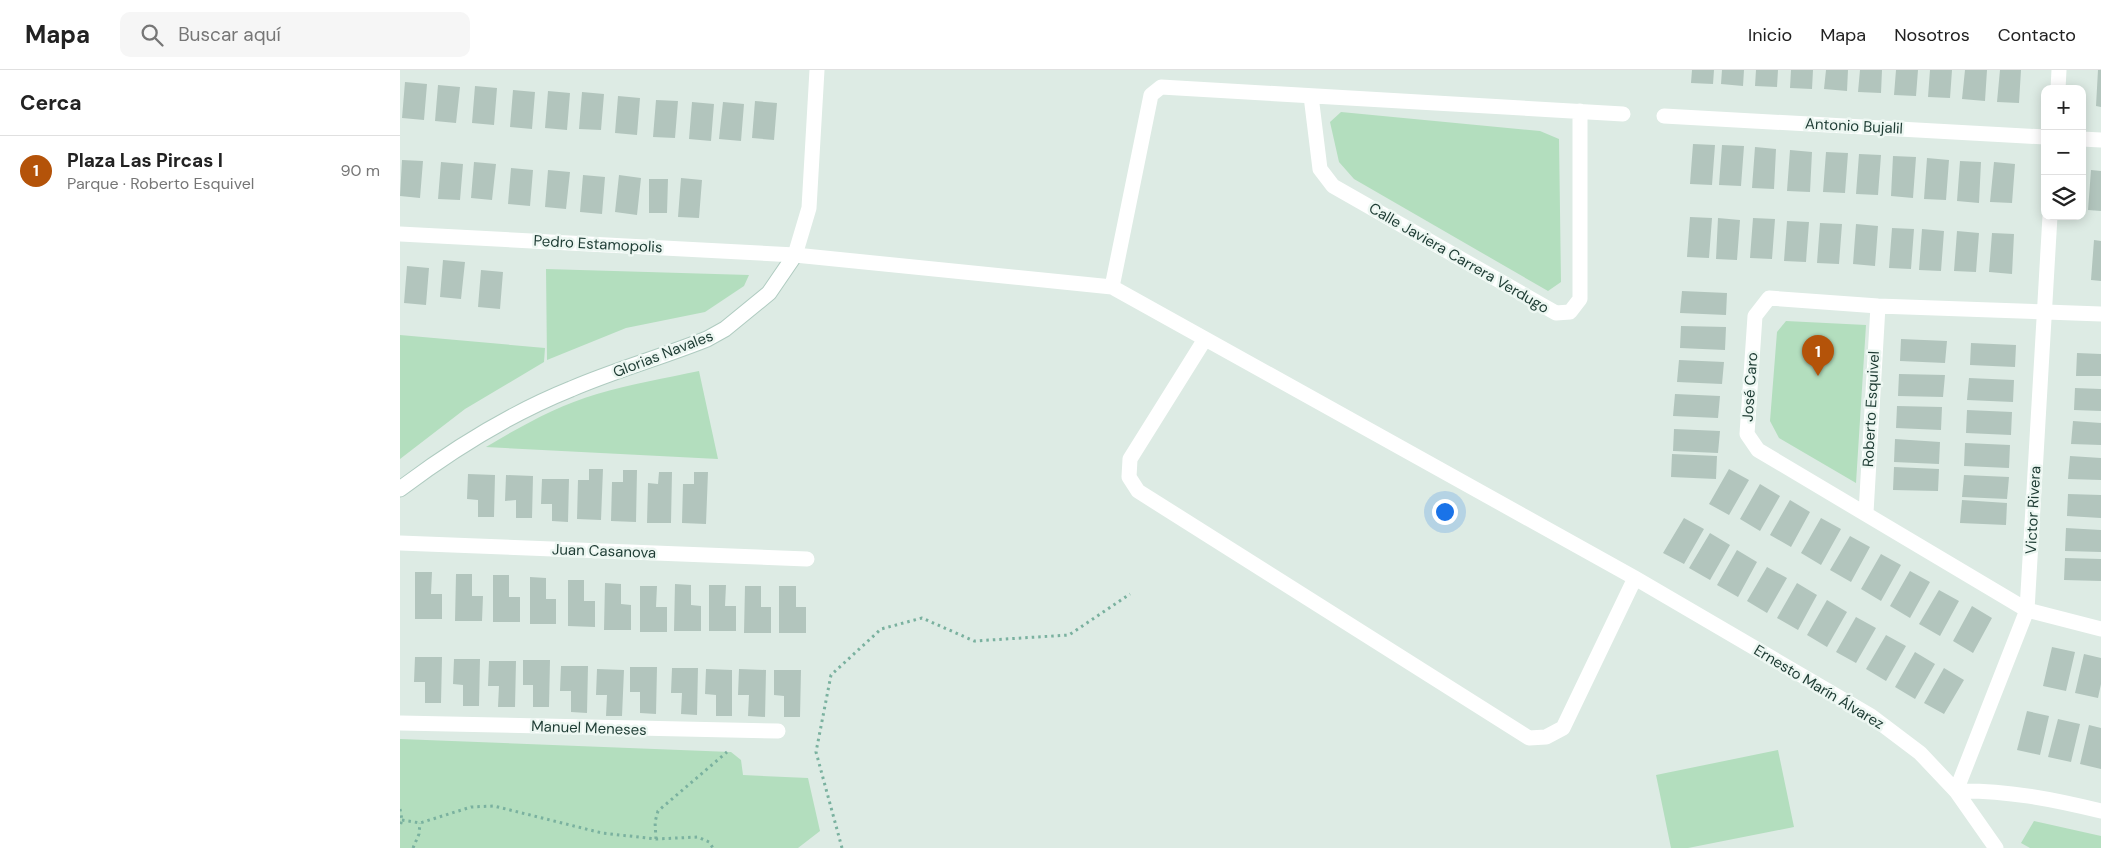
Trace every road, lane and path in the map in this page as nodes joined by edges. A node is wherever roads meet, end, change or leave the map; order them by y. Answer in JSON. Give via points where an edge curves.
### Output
{"nodes":[{"id":1,"x":818,"y":70,"type":"edge"},
{"id":2,"x":2059,"y":70,"type":"edge"},
{"id":3,"x":2058,"y":85,"type":"edge"},
{"id":4,"x":1312,"y":96,"type":"junction"},
{"id":5,"x":1580,"y":111,"type":"junction"},
{"id":6,"x":1623,"y":114,"type":"dead end"},
{"id":7,"x":1664,"y":116,"type":"dead end"},
{"id":8,"x":2041,"y":137,"type":"edge"},
{"id":9,"x":2086,"y":139,"type":"edge"},
{"id":10,"x":2101,"y":140,"type":"edge"},
{"id":11,"x":2050,"y":220,"type":"edge"},
{"id":12,"x":400,"y":234,"type":"edge"},
{"id":13,"x":795,"y":255,"type":"junction"},
{"id":14,"x":1112,"y":287,"type":"junction"},
{"id":15,"x":1878,"y":306,"type":"junction"},
{"id":16,"x":2045,"y":312,"type":"junction"},
{"id":17,"x":2101,"y":314,"type":"edge"},
{"id":18,"x":1206,"y":339,"type":"junction"},
{"id":19,"x":400,"y":489,"type":"edge"},
{"id":20,"x":1866,"y":513,"type":"junction"},
{"id":21,"x":400,"y":543,"type":"edge"},
{"id":22,"x":808,"y":559,"type":"dead end"},
{"id":23,"x":1635,"y":578,"type":"junction"},
{"id":24,"x":1130,"y":594,"type":"dead end"},
{"id":25,"x":2027,"y":610,"type":"junction"},
{"id":26,"x":2101,"y":629,"type":"edge"},
{"id":27,"x":400,"y":723,"type":"edge"},
{"id":28,"x":778,"y":731,"type":"dead end"},
{"id":29,"x":751,"y":732,"type":"junction"},
{"id":30,"x":1956,"y":791,"type":"junction"},
{"id":31,"x":400,"y":809,"type":"edge"},
{"id":32,"x":2101,"y":811,"type":"edge"},
{"id":33,"x":402,"y":820,"type":"junction"},
{"id":34,"x":420,"y":823,"type":"junction"},
{"id":35,"x":400,"y":826,"type":"edge"},
{"id":36,"x":656,"y":839,"type":"junction"},
{"id":37,"x":413,"y":848,"type":"edge"},
{"id":38,"x":713,"y":848,"type":"edge"},
{"id":39,"x":842,"y":848,"type":"edge"},
{"id":40,"x":1996,"y":848,"type":"edge"}],
"edges":[{"from":1,"to":13,"type":"street","name":"Glorias Navales","via":[[809,208]]},
{"from":2,"to":3,"type":"street"},
{"from":4,"to":5,"type":"street"},
{"from":4,"to":5,"type":"street","name":"Calle Javiera Carrera Verdugo","via":[[1320,169],[1333,186],[1556,314],[1570,312],[1580,299]]},
{"from":4,"to":14,"type":"street","via":[[1161,87],[1151,95]]},
{"from":5,"to":6,"type":"street"},
{"from":7,"to":8,"type":"street","name":"Antonio Bujalil"},
{"from":9,"to":10,"type":"street"},
{"from":11,"to":16,"type":"street","name":"Victor Rivera"},
{"from":12,"to":13,"type":"street","name":"Pedro Estamopolis"},
{"from":13,"to":14,"type":"street","name":"Pedro Estamopolis"},
{"from":13,"to":19,"type":"street","name":"Glorias Navales","via":[[769,292],[707,340],[532,406],[458,447]]},
{"from":14,"to":18,"type":"street","name":"Ernesto Marín Álvarez"},
{"from":15,"to":16,"type":"street","name":"José Caro"},
{"from":15,"to":20,"type":"street","name":"Roberto Esquivel"},
{"from":15,"to":20,"type":"street","name":"José Caro","via":[[1769,298],[1755,316],[1747,434],[1758,450]]},
{"from":16,"to":17,"type":"street","name":"José Caro"},
{"from":16,"to":25,"type":"street","name":"Victor Rivera"},
{"from":18,"to":23,"type":"street","name":"Ernesto Marín Álvarez"},
{"from":18,"to":23,"type":"street","via":[[1130,459],[1129,477],[1138,491],[1529,738],[1546,737],[1563,728]]},
{"from":20,"to":25,"type":"street","name":"José Caro"},
{"from":21,"to":22,"type":"street","name":"Juan Casanova"},
{"from":23,"to":30,"type":"street","name":"Ernesto Marín Álvarez","via":[[1871,716],[1920,753]]},
{"from":24,"to":39,"type":"path","via":[[1069,635],[974,641],[922,618],[881,629],[832,675],[816,752]]},
{"from":25,"to":26,"type":"street","name":"José Caro"},
{"from":25,"to":30,"type":"street","name":"Victor Rivera"},
{"from":27,"to":29,"type":"street","name":"Manuel Meneses"},
{"from":28,"to":29,"type":"street","name":"Manuel Meneses"},
{"from":29,"to":36,"type":"path","via":[[658,811]]},
{"from":30,"to":32,"type":"street","via":[[1994,790],[2041,796]]},
{"from":30,"to":40,"type":"street","name":"Ernesto Marín Álvarez"},
{"from":31,"to":33,"type":"path"},
{"from":33,"to":34,"type":"path"},
{"from":33,"to":35,"type":"path"},
{"from":34,"to":36,"type":"path","via":[[471,807],[494,806],[602,833]]},
{"from":34,"to":37,"type":"path"},
{"from":36,"to":38,"type":"path","via":[[698,837],[710,842]]}]}
